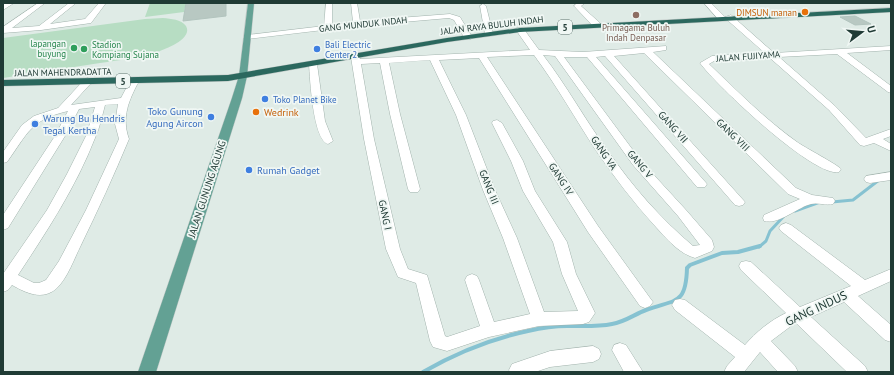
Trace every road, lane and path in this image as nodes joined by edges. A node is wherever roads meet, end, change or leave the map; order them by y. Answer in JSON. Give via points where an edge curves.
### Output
{"nodes":[{"id":1,"x":11,"y":3,"type":"edge"},
{"id":2,"x":42,"y":3,"type":"edge"},
{"id":3,"x":73,"y":3,"type":"edge"},
{"id":4,"x":103,"y":3,"type":"edge"},
{"id":5,"x":251,"y":3,"type":"edge"},
{"id":6,"x":329,"y":3,"type":"edge"},
{"id":7,"x":354,"y":3,"type":"edge"},
{"id":8,"x":582,"y":3,"type":"edge"},
{"id":9,"x":707,"y":3,"type":"edge"},
{"id":10,"x":483,"y":6,"type":"dead end"},
{"id":11,"x":3,"y":8,"type":"edge"},
{"id":12,"x":891,"y":10,"type":"edge"},
{"id":13,"x":725,"y":17,"type":"junction"},
{"id":14,"x":357,"y":24,"type":"junction"},
{"id":15,"x":597,"y":25,"type":"junction"},
{"id":16,"x":328,"y":27,"type":"junction"},
{"id":17,"x":40,"y":28,"type":"junction"},
{"id":18,"x":520,"y":30,"type":"junction"},
{"id":19,"x":3,"y":31,"type":"edge"},
{"id":20,"x":489,"y":34,"type":"junction"},
{"id":21,"x":247,"y":37,"type":"junction"},
{"id":22,"x":468,"y":37,"type":"junction"},
{"id":23,"x":663,"y":48,"type":"dead end"},
{"id":24,"x":891,"y":48,"type":"edge"},
{"id":25,"x":646,"y":50,"type":"junction"},
{"id":26,"x":839,"y":51,"type":"junction"},
{"id":27,"x":536,"y":52,"type":"junction"},
{"id":28,"x":606,"y":53,"type":"junction"},
{"id":29,"x":481,"y":54,"type":"junction"},
{"id":30,"x":589,"y":54,"type":"junction"},
{"id":31,"x":772,"y":54,"type":"junction"},
{"id":32,"x":558,"y":55,"type":"junction"},
{"id":33,"x":433,"y":57,"type":"junction"},
{"id":34,"x":355,"y":59,"type":"junction"},
{"id":35,"x":384,"y":60,"type":"junction"},
{"id":36,"x":313,"y":64,"type":"junction"},
{"id":37,"x":243,"y":76,"type":"junction"},
{"id":38,"x":88,"y":81,"type":"junction"},
{"id":39,"x":134,"y":81,"type":"junction"},
{"id":40,"x":3,"y":84,"type":"edge"},
{"id":41,"x":891,"y":90,"type":"edge"},
{"id":42,"x":124,"y":100,"type":"junction"},
{"id":43,"x":101,"y":103,"type":"junction"},
{"id":44,"x":75,"y":108,"type":"junction"},
{"id":45,"x":60,"y":111,"type":"junction"},
{"id":46,"x":497,"y":123,"type":"dead end"},
{"id":47,"x":891,"y":132,"type":"edge"},
{"id":48,"x":875,"y":139,"type":"junction"},
{"id":49,"x":328,"y":141,"type":"dead end"},
{"id":50,"x":891,"y":148,"type":"edge"},
{"id":51,"x":3,"y":160,"type":"edge"},
{"id":52,"x":835,"y":169,"type":"dead end"},
{"id":53,"x":891,"y":176,"type":"edge"},
{"id":54,"x":870,"y":179,"type":"dead end"},
{"id":55,"x":700,"y":184,"type":"dead end"},
{"id":56,"x":414,"y":189,"type":"dead end"},
{"id":57,"x":810,"y":199,"type":"junction"},
{"id":58,"x":829,"y":201,"type":"dead end"},
{"id":59,"x":739,"y":202,"type":"dead end"},
{"id":60,"x":769,"y":218,"type":"dead end"},
{"id":61,"x":3,"y":225,"type":"edge"},
{"id":62,"x":786,"y":228,"type":"dead end"},
{"id":63,"x":683,"y":246,"type":"joint"},
{"id":64,"x":746,"y":266,"type":"dead end"},
{"id":65,"x":891,"y":275,"type":"edge"},
{"id":66,"x":472,"y":280,"type":"dead end"},
{"id":67,"x":6,"y":281,"type":"edge"},
{"id":68,"x":862,"y":286,"type":"junction"},
{"id":69,"x":846,"y":295,"type":"junction"},
{"id":70,"x":645,"y":302,"type":"dead end"},
{"id":71,"x":680,"y":305,"type":"dead end"},
{"id":72,"x":798,"y":315,"type":"junction"},
{"id":73,"x":539,"y":319,"type":"junction"},
{"id":74,"x":490,"y":330,"type":"junction"},
{"id":75,"x":891,"y":334,"type":"edge"},
{"id":76,"x":760,"y":340,"type":"junction"},
{"id":77,"x":620,"y":350,"type":"dead end"},
{"id":78,"x":593,"y":354,"type":"dead end"},
{"id":79,"x":739,"y":367,"type":"edge"},
{"id":80,"x":147,"y":372,"type":"edge"},
{"id":81,"x":519,"y":372,"type":"edge"},
{"id":82,"x":634,"y":372,"type":"edge"},
{"id":83,"x":789,"y":372,"type":"edge"},
{"id":84,"x":859,"y":372,"type":"edge"}],
"edges":[{"from":1,"to":11,"type":"street"},
{"from":2,"to":19,"type":"street"},
{"from":3,"to":17,"type":"street"},
{"from":4,"to":17,"type":"street","via":[[86,22]]},
{"from":5,"to":21,"type":"main road","name":"JALAN GUNUNG AGUNG"},
{"from":6,"to":16,"type":"street"},
{"from":7,"to":14,"type":"street"},
{"from":8,"to":15,"type":"street","via":[[577,6]]},
{"from":9,"to":13,"type":"street"},
{"from":10,"to":20,"type":"street"},
{"from":12,"to":13,"type":"highway","name":"JALAN RAYA BULUH INDAH","number":"5"},
{"from":13,"to":15,"type":"highway","name":"JALAN RAYA BULUH INDAH","number":"5"},
{"from":13,"to":31,"type":"street"},
{"from":14,"to":16,"type":"street","name":"GANG MUNDUK INDAH"},
{"from":14,"to":22,"type":"street","name":"GANG MUNDUK INDAH","via":[[450,16],[457,19]]},
{"from":15,"to":18,"type":"highway","name":"JALAN RAYA BULUH INDAH","number":"5"},
{"from":16,"to":21,"type":"street","name":"GANG MUNDUK INDAH"},
{"from":17,"to":19,"type":"street"},
{"from":18,"to":20,"type":"highway","name":"JALAN RAYA BULUH INDAH","number":"5"},
{"from":18,"to":27,"type":"street","name":"GANG VA"},
{"from":20,"to":22,"type":"highway","name":"JALAN RAYA BULUH INDAH","number":"5"},
{"from":21,"to":37,"type":"main road","name":"JALAN GUNUNG AGUNG"},
{"from":22,"to":34,"type":"highway","name":"JALAN RAYA BULUH INDAH","number":"5"},
{"from":23,"to":25,"type":"street"},
{"from":24,"to":26,"type":"street","name":"JALAN FUJIYAMA"},
{"from":25,"to":28,"type":"street"},
{"from":25,"to":57,"type":"street","name":"GANG VIII","via":[[792,191]]},
{"from":26,"to":31,"type":"street","name":"JALAN FUJIYAMA"},
{"from":26,"to":41,"type":"street"},
{"from":27,"to":29,"type":"street"},
{"from":27,"to":32,"type":"street"},
{"from":27,"to":63,"type":"street","name":"GANG VA","via":[[631,190]]},
{"from":28,"to":30,"type":"street"},
{"from":28,"to":59,"type":"street","name":"GANG VII"},
{"from":29,"to":33,"type":"street"},
{"from":29,"to":70,"type":"street","name":"GANG IV","via":[[593,229]]},
{"from":30,"to":32,"type":"street"},
{"from":30,"to":55,"type":"street"},
{"from":31,"to":48,"type":"street","via":[[832,108],[864,143]]},
{"from":31,"to":52,"type":"street","name":"JALAN FUJIYAMA","via":[[712,59],[704,63],[766,124],[815,159]]},
{"from":32,"to":63,"type":"street","name":"GANG V","via":[[637,163],[708,246],[695,253]]},
{"from":33,"to":35,"type":"street"},
{"from":33,"to":73,"type":"street","name":"GANG III","via":[[461,115]]},
{"from":34,"to":35,"type":"street"},
{"from":34,"to":36,"type":"highway","name":"JALAN RAYA BULUH INDAH","number":"5"},
{"from":34,"to":74,"type":"street","name":"GANG I","via":[[393,249],[404,273],[422,279],[439,342],[447,344]]},
{"from":35,"to":56,"type":"street"},
{"from":36,"to":37,"type":"highway","name":"JALAN RAYA BULUH INDAH","number":"5"},
{"from":36,"to":49,"type":"street","via":[[320,121]]},
{"from":37,"to":39,"type":"highway","name":"JALAN MAHENDRADATTA","number":"5"},
{"from":37,"to":80,"type":"main road","name":"JALAN GUNUNG AGUNG"},
{"from":38,"to":39,"type":"highway","name":"JALAN MAHENDRADATTA","number":"5"},
{"from":38,"to":40,"type":"highway","name":"JALAN MAHENDRADATTA","number":"5"},
{"from":38,"to":45,"type":"street"},
{"from":39,"to":42,"type":"street"},
{"from":42,"to":43,"type":"street"},
{"from":42,"to":67,"type":"street","via":[[119,128],[124,139],[64,265],[51,284],[41,289],[32,289]]},
{"from":43,"to":44,"type":"street"},
{"from":43,"to":67,"type":"street","via":[[83,155],[57,202]]},
{"from":44,"to":45,"type":"street"},
{"from":44,"to":61,"type":"street"},
{"from":45,"to":51,"type":"street","via":[[39,116],[27,125]]},
{"from":46,"to":73,"type":"street","via":[[529,191],[560,242],[569,274],[587,310],[583,316]]},
{"from":47,"to":48,"type":"street"},
{"from":48,"to":50,"type":"street"},
{"from":53,"to":54,"type":"street"},
{"from":57,"to":58,"type":"street","name":"GANG VIII"},
{"from":57,"to":60,"type":"street"},
{"from":62,"to":68,"type":"street"},
{"from":64,"to":72,"type":"street"},
{"from":65,"to":68,"type":"street","name":"GANG INDUS"},
{"from":66,"to":74,"type":"street"},
{"from":68,"to":69,"type":"street","name":"GANG INDUS"},
{"from":69,"to":72,"type":"street","name":"GANG INDUS"},
{"from":69,"to":75,"type":"street"},
{"from":71,"to":79,"type":"street"},
{"from":72,"to":76,"type":"street","name":"GANG INDUS","via":[[785,321]]},
{"from":72,"to":84,"type":"street"},
{"from":73,"to":74,"type":"street"},
{"from":76,"to":79,"type":"street","name":"GANG INDUS"},
{"from":76,"to":83,"type":"street"},
{"from":77,"to":82,"type":"street"},
{"from":78,"to":81,"type":"street","via":[[550,359],[518,370]]}]}
